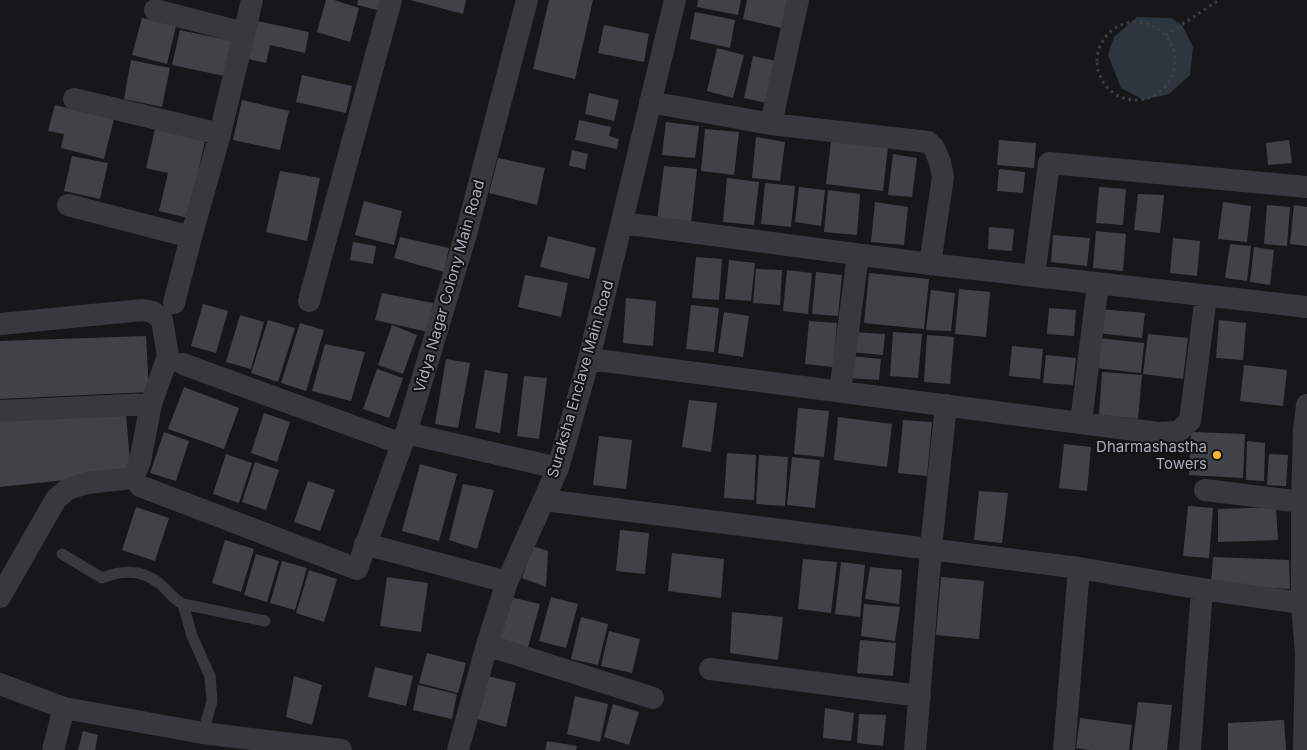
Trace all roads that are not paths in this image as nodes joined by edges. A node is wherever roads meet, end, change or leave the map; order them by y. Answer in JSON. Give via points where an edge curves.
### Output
{"nodes":[{"id":1,"x":252,"y":0,"type":"edge"},
{"id":2,"x":391,"y":0,"type":"edge"},
{"id":3,"x":527,"y":0,"type":"edge"},
{"id":4,"x":675,"y":0,"type":"edge"},
{"id":5,"x":798,"y":0,"type":"edge"},
{"id":6,"x":154,"y":10,"type":"dead end"},
{"id":7,"x":244,"y":33,"type":"junction"},
{"id":8,"x":74,"y":99,"type":"dead end"},
{"id":9,"x":650,"y":102,"type":"junction"},
{"id":10,"x":771,"y":124,"type":"junction"},
{"id":11,"x":220,"y":134,"type":"junction"},
{"id":12,"x":1307,"y":187,"type":"edge"},
{"id":13,"x":68,"y":205,"type":"dead end"},
{"id":14,"x":622,"y":223,"type":"junction"},
{"id":15,"x":191,"y":237,"type":"junction"},
{"id":16,"x":858,"y":255,"type":"junction"},
{"id":17,"x":930,"y":264,"type":"junction"},
{"id":18,"x":1034,"y":276,"type":"junction"},
{"id":19,"x":1098,"y":284,"type":"junction"},
{"id":20,"x":1206,"y":296,"type":"junction"},
{"id":21,"x":310,"y":301,"type":"dead end"},
{"id":22,"x":174,"y":303,"type":"dead end"},
{"id":23,"x":1307,"y":307,"type":"edge"},
{"id":24,"x":0,"y":324,"type":"edge"},
{"id":25,"x":589,"y":359,"type":"junction"},
{"id":26,"x":183,"y":364,"type":"dead end"},
{"id":27,"x":840,"y":391,"type":"junction"},
{"id":28,"x":151,"y":404,"type":"junction"},
{"id":29,"x":946,"y":405,"type":"junction"},
{"id":30,"x":1307,"y":405,"type":"edge"},
{"id":31,"x":0,"y":411,"type":"edge"},
{"id":32,"x":1081,"y":422,"type":"junction"},
{"id":33,"x":1305,"y":430,"type":"edge"},
{"id":34,"x":404,"y":438,"type":"junction"},
{"id":35,"x":558,"y":468,"type":"junction"},
{"id":36,"x":140,"y":486,"type":"dead end"},
{"id":37,"x":1205,"y":490,"type":"dead end"},
{"id":38,"x":544,"y":500,"type":"junction"},
{"id":39,"x":1302,"y":502,"type":"junction"},
{"id":40,"x":365,"y":544,"type":"junction"},
{"id":41,"x":1304,"y":547,"type":"edge"},
{"id":42,"x":931,"y":548,"type":"junction"},
{"id":43,"x":62,"y":554,"type":"dead end"},
{"id":44,"x":1079,"y":568,"type":"junction"},
{"id":45,"x":508,"y":582,"type":"junction"},
{"id":46,"x":1202,"y":589,"type":"junction"},
{"id":47,"x":0,"y":597,"type":"edge"},
{"id":48,"x":1302,"y":603,"type":"junction"},
{"id":49,"x":182,"y":604,"type":"junction"},
{"id":50,"x":265,"y":621,"type":"dead end"},
{"id":51,"x":487,"y":645,"type":"junction"},
{"id":52,"x":1307,"y":655,"type":"edge"},
{"id":53,"x":710,"y":669,"type":"dead end"},
{"id":54,"x":0,"y":684,"type":"edge"},
{"id":55,"x":920,"y":696,"type":"junction"},
{"id":56,"x":653,"y":698,"type":"dead end"},
{"id":57,"x":64,"y":708,"type":"junction"},
{"id":58,"x":203,"y":733,"type":"junction"},
{"id":59,"x":53,"y":750,"type":"edge"},
{"id":60,"x":341,"y":750,"type":"edge"},
{"id":61,"x":458,"y":750,"type":"edge"},
{"id":62,"x":915,"y":750,"type":"edge"},
{"id":63,"x":1064,"y":750,"type":"edge"},
{"id":64,"x":1190,"y":750,"type":"edge"},
{"id":65,"x":1304,"y":750,"type":"edge"}],
"edges":[{"from":1,"to":7,"type":"street"},
{"from":2,"to":21,"type":"street"},
{"from":3,"to":34,"type":"street","name":"Vidya Nagar Colony Main Road","via":[[466,234]]},
{"from":4,"to":9,"type":"street","name":"Suraksha Enclave Main Road"},
{"from":5,"to":10,"type":"street"},
{"from":6,"to":7,"type":"street"},
{"from":7,"to":11,"type":"street"},
{"from":8,"to":11,"type":"street"},
{"from":9,"to":10,"type":"street"},
{"from":9,"to":14,"type":"street","name":"Suraksha Enclave Main Road"},
{"from":10,"to":17,"type":"street","via":[[928,142],[940,162],[943,177]]},
{"from":11,"to":15,"type":"street"},
{"from":12,"to":18,"type":"street","via":[[1048,163]]},
{"from":13,"to":15,"type":"street"},
{"from":14,"to":16,"type":"street"},
{"from":14,"to":25,"type":"street","name":"Suraksha Enclave Main Road"},
{"from":15,"to":22,"type":"street"},
{"from":16,"to":17,"type":"street"},
{"from":16,"to":27,"type":"street"},
{"from":17,"to":18,"type":"street"},
{"from":18,"to":19,"type":"street"},
{"from":19,"to":20,"type":"street"},
{"from":19,"to":32,"type":"street"},
{"from":20,"to":23,"type":"street"},
{"from":20,"to":32,"type":"street","via":[[1190,420],[1178,432],[1158,433]]},
{"from":24,"to":28,"type":"street","via":[[143,310],[153,312],[162,320],[168,356]]},
{"from":25,"to":27,"type":"street"},
{"from":25,"to":35,"type":"street","name":"Suraksha Enclave Main Road"},
{"from":26,"to":34,"type":"street"},
{"from":27,"to":29,"type":"street"},
{"from":28,"to":31,"type":"street"},
{"from":28,"to":47,"type":"street","via":[[140,461],[133,478],[68,489],[56,499]]},
{"from":29,"to":32,"type":"street"},
{"from":29,"to":42,"type":"street"},
{"from":30,"to":33,"type":"street"},
{"from":33,"to":39,"type":"street"},
{"from":34,"to":35,"type":"street"},
{"from":34,"to":40,"type":"street","name":"Vidya Nagar Colony Main Road"},
{"from":35,"to":38,"type":"street","name":"Suraksha Enclave Main Road"},
{"from":36,"to":40,"type":"street","name":"Vidya Nagar Colony Main Road","via":[[357,568]]},
{"from":37,"to":39,"type":"street"},
{"from":38,"to":42,"type":"street"},
{"from":38,"to":45,"type":"street","name":"Suraksha Enclave Main Road"},
{"from":39,"to":41,"type":"street"},
{"from":40,"to":45,"type":"street"},
{"from":41,"to":48,"type":"street"},
{"from":42,"to":44,"type":"street"},
{"from":42,"to":55,"type":"street"},
{"from":43,"to":49,"type":"lane","via":[[102,578],[126,571],[140,573],[159,583]]},
{"from":44,"to":46,"type":"street"},
{"from":44,"to":63,"type":"street"},
{"from":45,"to":51,"type":"street","name":"Suraksha Enclave Main Road"},
{"from":46,"to":48,"type":"street"},
{"from":46,"to":64,"type":"street"},
{"from":48,"to":52,"type":"street"},
{"from":49,"to":50,"type":"lane"},
{"from":49,"to":58,"type":"lane","via":[[210,676],[212,701]]},
{"from":51,"to":56,"type":"street"},
{"from":51,"to":61,"type":"street","name":"Suraksha Enclave Main Road"},
{"from":52,"to":65,"type":"street"},
{"from":53,"to":55,"type":"street"},
{"from":54,"to":57,"type":"street"},
{"from":55,"to":62,"type":"street"},
{"from":57,"to":58,"type":"street"},
{"from":57,"to":59,"type":"street"},
{"from":58,"to":60,"type":"street"}]}
